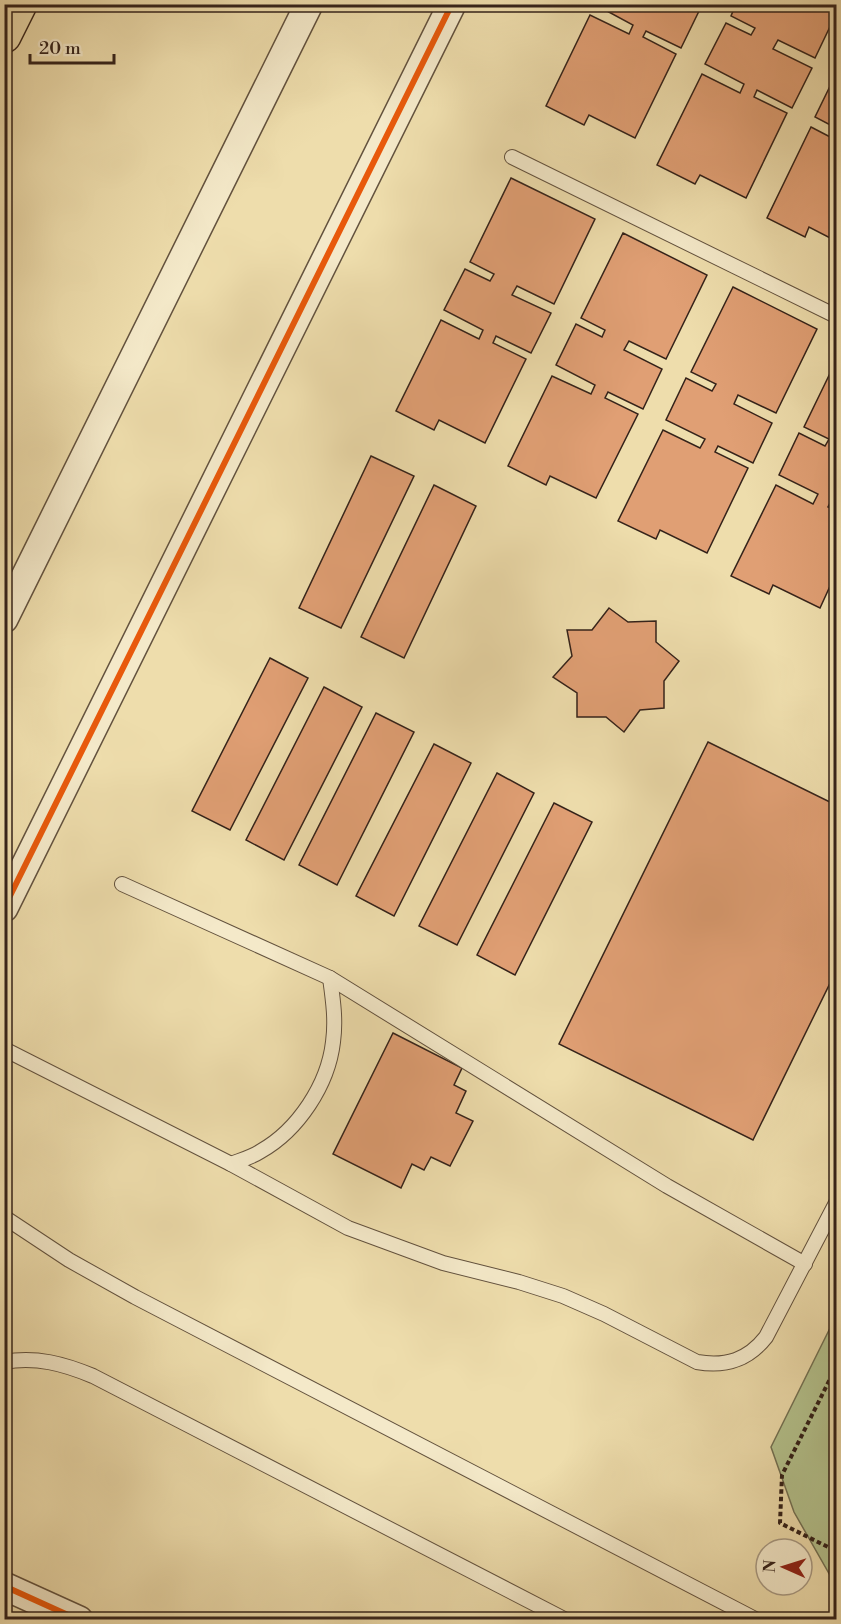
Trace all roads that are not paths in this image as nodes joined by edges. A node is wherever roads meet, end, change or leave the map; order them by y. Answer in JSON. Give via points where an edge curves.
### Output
{"nodes":[{"id":1,"x":20,"y":4,"type":"edge"},
{"id":2,"x":309,"y":4,"type":"edge"},
{"id":3,"x":452,"y":4,"type":"edge"},
{"id":4,"x":4,"y":36,"type":"edge"},
{"id":5,"x":512,"y":157,"type":"dead end"},
{"id":6,"x":837,"y":316,"type":"edge"},
{"id":7,"x":4,"y":619,"type":"edge"},
{"id":8,"x":122,"y":884,"type":"dead end"},
{"id":9,"x":4,"y":908,"type":"edge"},
{"id":10,"x":330,"y":978,"type":"junction"},
{"id":11,"x":4,"y":1048,"type":"edge"},
{"id":12,"x":231,"y":1164,"type":"junction"},
{"id":13,"x":837,"y":1203,"type":"edge"},
{"id":14,"x":4,"y":1217,"type":"edge"},
{"id":15,"x":805,"y":1264,"type":"junction"},
{"id":16,"x":4,"y":1362,"type":"edge"},
{"id":17,"x":4,"y":1586,"type":"edge"},
{"id":18,"x":79,"y":1620,"type":"edge"},
{"id":19,"x":566,"y":1620,"type":"edge"},
{"id":20,"x":757,"y":1620,"type":"edge"}],
"edges":[{"from":1,"to":4,"type":"highway"},
{"from":2,"to":7,"type":"street"},
{"from":3,"to":9,"type":"street"},
{"from":5,"to":6,"type":"lane"},
{"from":8,"to":10,"type":"lane"},
{"from":10,"to":12,"type":"lane","via":[[335,1011],[333,1044],[314,1096],[288,1131],[261,1151]]},
{"from":10,"to":15,"type":"lane","via":[[629,1163]]},
{"from":11,"to":12,"type":"lane"},
{"from":12,"to":15,"type":"lane","via":[[379,1241],[563,1296],[682,1356],[711,1365],[744,1358],[757,1349]]},
{"from":13,"to":15,"type":"lane"},
{"from":14,"to":20,"type":"lane","via":[[135,1297]]},
{"from":16,"to":19,"type":"lane","via":[[56,1362],[93,1376]]},
{"from":17,"to":18,"type":"street"}]}
